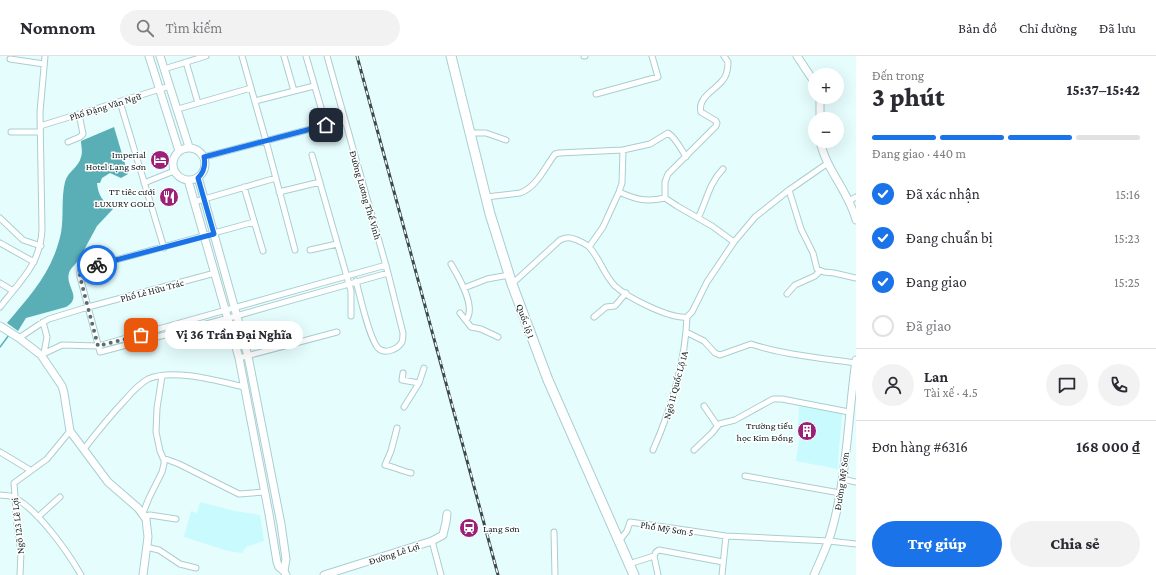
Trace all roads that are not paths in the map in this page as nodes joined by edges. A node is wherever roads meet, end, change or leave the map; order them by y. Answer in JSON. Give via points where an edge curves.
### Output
{"nodes":[{"id":1,"x":45,"y":56,"type":"edge"},
{"id":2,"x":150,"y":56,"type":"edge"},
{"id":3,"x":160,"y":56,"type":"edge"},
{"id":4,"x":206,"y":56,"type":"edge"},
{"id":5,"x":242,"y":56,"type":"edge"},
{"id":6,"x":284,"y":56,"type":"edge"},
{"id":7,"x":306,"y":56,"type":"edge"},
{"id":8,"x":327,"y":56,"type":"edge"},
{"id":9,"x":451,"y":56,"type":"edge"},
{"id":10,"x":652,"y":56,"type":"edge"},
{"id":11,"x":724,"y":56,"type":"edge"},
{"id":12,"x":798,"y":56,"type":"edge"},
{"id":13,"x":10,"y":58,"type":"dead end"},
{"id":14,"x":186,"y":62,"type":"junction"},
{"id":15,"x":44,"y":64,"type":"junction"},
{"id":16,"x":164,"y":68,"type":"junction"},
{"id":17,"x":808,"y":72,"type":"edge"},
{"id":18,"x":170,"y":86,"type":"junction"},
{"id":19,"x":314,"y":86,"type":"junction"},
{"id":20,"x":251,"y":88,"type":"junction"},
{"id":21,"x":160,"y":89,"type":"junction"},
{"id":22,"x":294,"y":91,"type":"junction"},
{"id":23,"x":596,"y":94,"type":"dead end"},
{"id":24,"x":120,"y":102,"type":"junction"},
{"id":25,"x":255,"y":102,"type":"junction"},
{"id":26,"x":198,"y":103,"type":"junction"},
{"id":27,"x":178,"y":109,"type":"junction"},
{"id":28,"x":80,"y":114,"type":"junction"},
{"id":29,"x":345,"y":120,"type":"junction"},
{"id":30,"x":326,"y":125,"type":"junction"},
{"id":31,"x":40,"y":129,"type":"junction"},
{"id":32,"x":11,"y":132,"type":"dead end"},
{"id":33,"x":470,"y":133,"type":"junction"},
{"id":34,"x":506,"y":140,"type":"dead end"},
{"id":35,"x":266,"y":141,"type":"junction"},
{"id":36,"x":68,"y":142,"type":"dead end"},
{"id":37,"x":188,"y":147,"type":"junction"},
{"id":38,"x":823,"y":148,"type":"edge"},
{"id":39,"x":624,"y":150,"type":"junction"},
{"id":40,"x":179,"y":151,"type":"junction"},
{"id":41,"x":312,"y":155,"type":"dead end"},
{"id":42,"x":204,"y":157,"type":"junction"},
{"id":43,"x":686,"y":157,"type":"junction"},
{"id":44,"x":828,"y":163,"type":"junction"},
{"id":45,"x":723,"y":169,"type":"dead end"},
{"id":46,"x":174,"y":171,"type":"junction"},
{"id":47,"x":198,"y":178,"type":"junction"},
{"id":48,"x":276,"y":178,"type":"junction"},
{"id":49,"x":188,"y":180,"type":"junction"},
{"id":50,"x":320,"y":182,"type":"junction"},
{"id":51,"x":144,"y":183,"type":"junction"},
{"id":52,"x":244,"y":187,"type":"junction"},
{"id":53,"x":789,"y":190,"type":"junction"},
{"id":54,"x":279,"y":192,"type":"junction"},
{"id":55,"x":619,"y":192,"type":"junction"},
{"id":56,"x":486,"y":197,"type":"junction"},
{"id":57,"x":856,"y":197,"type":"edge"},
{"id":58,"x":665,"y":198,"type":"junction"},
{"id":59,"x":204,"y":199,"type":"junction"},
{"id":60,"x":849,"y":201,"type":"junction"},
{"id":61,"x":194,"y":202,"type":"junction"},
{"id":62,"x":0,"y":218,"type":"edge"},
{"id":63,"x":698,"y":218,"type":"junction"},
{"id":64,"x":856,"y":220,"type":"edge"},
{"id":65,"x":254,"y":222,"type":"junction"},
{"id":66,"x":214,"y":234,"type":"junction"},
{"id":67,"x":204,"y":236,"type":"junction"},
{"id":68,"x":734,"y":242,"type":"junction"},
{"id":69,"x":0,"y":243,"type":"edge"},
{"id":70,"x":337,"y":244,"type":"junction"},
{"id":71,"x":41,"y":246,"type":"junction"},
{"id":72,"x":589,"y":247,"type":"junction"},
{"id":73,"x":164,"y":248,"type":"junction"},
{"id":74,"x":295,"y":250,"type":"dead end"},
{"id":75,"x":310,"y":250,"type":"dead end"},
{"id":76,"x":263,"y":251,"type":"dead end"},
{"id":77,"x":34,"y":262,"type":"junction"},
{"id":78,"x":451,"y":264,"type":"dead end"},
{"id":79,"x":386,"y":265,"type":"junction"},
{"id":80,"x":225,"y":270,"type":"junction"},
{"id":81,"x":820,"y":271,"type":"junction"},
{"id":82,"x":215,"y":273,"type":"junction"},
{"id":83,"x":388,"y":273,"type":"junction"},
{"id":84,"x":346,"y":276,"type":"junction"},
{"id":85,"x":856,"y":278,"type":"edge"},
{"id":86,"x":510,"y":280,"type":"junction"},
{"id":87,"x":356,"y":281,"type":"junction"},
{"id":88,"x":0,"y":283,"type":"edge"},
{"id":89,"x":348,"y":283,"type":"junction"},
{"id":90,"x":464,"y":288,"type":"junction"},
{"id":91,"x":13,"y":291,"type":"junction"},
{"id":92,"x":626,"y":293,"type":"junction"},
{"id":93,"x":787,"y":294,"type":"dead end"},
{"id":94,"x":276,"y":296,"type":"junction"},
{"id":95,"x":279,"y":303,"type":"junction"},
{"id":96,"x":0,"y":307,"type":"edge"},
{"id":97,"x":88,"y":307,"type":"junction"},
{"id":98,"x":226,"y":311,"type":"junction"},
{"id":99,"x":236,"y":312,"type":"junction"},
{"id":100,"x":460,"y":313,"type":"dead end"},
{"id":101,"x":351,"y":316,"type":"dead end"},
{"id":102,"x":594,"y":317,"type":"dead end"},
{"id":103,"x":687,"y":317,"type":"junction"},
{"id":104,"x":229,"y":318,"type":"junction"},
{"id":105,"x":466,"y":320,"type":"junction"},
{"id":106,"x":43,"y":322,"type":"junction"},
{"id":107,"x":0,"y":326,"type":"edge"},
{"id":108,"x":337,"y":332,"type":"dead end"},
{"id":109,"x":686,"y":332,"type":"junction"},
{"id":110,"x":17,"y":337,"type":"junction"},
{"id":111,"x":498,"y":337,"type":"dead end"},
{"id":112,"x":98,"y":346,"type":"junction"},
{"id":113,"x":43,"y":354,"type":"junction"},
{"id":114,"x":248,"y":356,"type":"junction"},
{"id":115,"x":239,"y":358,"type":"junction"},
{"id":116,"x":856,"y":361,"type":"edge"},
{"id":117,"x":424,"y":368,"type":"dead end"},
{"id":118,"x":403,"y":373,"type":"dead end"},
{"id":119,"x":162,"y":376,"type":"junction"},
{"id":120,"x":419,"y":383,"type":"junction"},
{"id":121,"x":245,"y":390,"type":"junction"},
{"id":122,"x":254,"y":392,"type":"junction"},
{"id":123,"x":854,"y":401,"type":"edge"},
{"id":124,"x":704,"y":406,"type":"dead end"},
{"id":125,"x":404,"y":407,"type":"dead end"},
{"id":126,"x":849,"y":412,"type":"junction"},
{"id":127,"x":717,"y":425,"type":"junction"},
{"id":128,"x":397,"y":428,"type":"dead end"},
{"id":129,"x":70,"y":431,"type":"junction"},
{"id":130,"x":84,"y":449,"type":"junction"},
{"id":131,"x":653,"y":450,"type":"dead end"},
{"id":132,"x":694,"y":450,"type":"dead end"},
{"id":133,"x":0,"y":452,"type":"edge"},
{"id":134,"x":163,"y":458,"type":"junction"},
{"id":135,"x":270,"y":468,"type":"junction"},
{"id":136,"x":30,"y":470,"type":"junction"},
{"id":137,"x":260,"y":471,"type":"junction"},
{"id":138,"x":411,"y":473,"type":"dead end"},
{"id":139,"x":745,"y":476,"type":"dead end"},
{"id":140,"x":842,"y":478,"type":"junction"},
{"id":141,"x":856,"y":482,"type":"edge"},
{"id":142,"x":265,"y":492,"type":"junction"},
{"id":143,"x":840,"y":493,"type":"junction"},
{"id":144,"x":0,"y":495,"type":"edge"},
{"id":145,"x":14,"y":497,"type":"junction"},
{"id":146,"x":60,"y":497,"type":"dead end"},
{"id":147,"x":447,"y":514,"type":"dead end"},
{"id":148,"x":144,"y":515,"type":"junction"},
{"id":149,"x":38,"y":517,"type":"junction"},
{"id":150,"x":176,"y":519,"type":"dead end"},
{"id":151,"x":281,"y":524,"type":"junction"},
{"id":152,"x":271,"y":526,"type":"junction"},
{"id":153,"x":554,"y":532,"type":"dead end"},
{"id":154,"x":726,"y":536,"type":"junction"},
{"id":155,"x":432,"y":541,"type":"junction"},
{"id":156,"x":619,"y":541,"type":"junction"},
{"id":157,"x":829,"y":541,"type":"junction"},
{"id":158,"x":856,"y":544,"type":"edge"},
{"id":159,"x":146,"y":547,"type":"junction"},
{"id":160,"x":654,"y":556,"type":"junction"},
{"id":161,"x":723,"y":562,"type":"junction"},
{"id":162,"x":629,"y":564,"type":"junction"},
{"id":163,"x":196,"y":568,"type":"dead end"},
{"id":164,"x":285,"y":573,"type":"edge"},
{"id":165,"x":20,"y":575,"type":"edge"},
{"id":166,"x":81,"y":575,"type":"edge"},
{"id":167,"x":143,"y":575,"type":"edge"},
{"id":168,"x":324,"y":575,"type":"edge"},
{"id":169,"x":441,"y":575,"type":"edge"},
{"id":170,"x":556,"y":575,"type":"edge"},
{"id":171,"x":634,"y":575,"type":"edge"},
{"id":172,"x":658,"y":575,"type":"edge"},
{"id":173,"x":722,"y":575,"type":"edge"},
{"id":174,"x":814,"y":575,"type":"edge"}],
"edges":[{"from":1,"to":15,"type":"street"},
{"from":2,"to":21,"type":"street"},
{"from":3,"to":16,"type":"street"},
{"from":4,"to":14,"type":"street"},
{"from":5,"to":20,"type":"street"},
{"from":6,"to":22,"type":"street"},
{"from":7,"to":19,"type":"street"},
{"from":8,"to":29,"type":"street","name":"Đường Lương Thế Vinh"},
{"from":9,"to":33,"type":"highway","name":"Quốc lộ 1"},
{"from":10,"to":23,"type":"street","via":[[658,76]]},
{"from":11,"to":43,"type":"street","via":[[728,62],[725,77],[706,96],[700,108],[701,112],[716,121],[716,126]]},
{"from":12,"to":17,"type":"street"},
{"from":13,"to":15,"type":"street"},
{"from":14,"to":16,"type":"street"},
{"from":14,"to":26,"type":"street"},
{"from":15,"to":31,"type":"street"},
{"from":16,"to":18,"type":"street"},
{"from":18,"to":21,"type":"street","name":"Phố Đặng Văn Ngữ"},
{"from":18,"to":27,"type":"street"},
{"from":19,"to":22,"type":"street"},
{"from":19,"to":30,"type":"street"},
{"from":20,"to":25,"type":"street"},
{"from":20,"to":26,"type":"street"},
{"from":21,"to":24,"type":"street","name":"Phố Đặng Văn Ngữ"},
{"from":21,"to":40,"type":"street"},
{"from":22,"to":25,"type":"street"},
{"from":24,"to":28,"type":"street","name":"Phố Đặng Văn Ngữ"},
{"from":24,"to":51,"type":"street"},
{"from":25,"to":35,"type":"street"},
{"from":26,"to":27,"type":"street"},
{"from":27,"to":37,"type":"street"},
{"from":28,"to":31,"type":"street","name":"Phố Đặng Văn Ngữ"},
{"from":28,"to":36,"type":"street","via":[[83,134]]},
{"from":29,"to":30,"type":"street"},
{"from":29,"to":79,"type":"street","name":"Đường Lương Thế Vinh"},
{"from":30,"to":35,"type":"street"},
{"from":31,"to":32,"type":"street","name":"Phố Đặng Văn Ngữ"},
{"from":31,"to":71,"type":"street"},
{"from":33,"to":34,"type":"street","via":[[486,133]]},
{"from":33,"to":56,"type":"highway","name":"Quốc lộ 1"},
{"from":35,"to":42,"type":"street"},
{"from":35,"to":48,"type":"street"},
{"from":37,"to":40,"type":"street"},
{"from":37,"to":42,"type":"street","via":[[198,150]]},
{"from":38,"to":44,"type":"street"},
{"from":39,"to":43,"type":"street","via":[[650,144],[668,133]]},
{"from":39,"to":55,"type":"street"},
{"from":39,"to":56,"type":"street","via":[[555,154],[536,182],[525,191]]},
{"from":40,"to":46,"type":"street","via":[[173,160]]},
{"from":41,"to":50,"type":"street"},
{"from":42,"to":47,"type":"street","via":[[204,171]]},
{"from":43,"to":58,"type":"street","via":[[668,174]]},
{"from":44,"to":53,"type":"street"},
{"from":44,"to":60,"type":"street"},
{"from":45,"to":63,"type":"street","via":[[713,180]]},
{"from":46,"to":49,"type":"street"},
{"from":46,"to":51,"type":"street"},
{"from":47,"to":49,"type":"street"},
{"from":47,"to":59,"type":"street"},
{"from":48,"to":52,"type":"street"},
{"from":48,"to":54,"type":"street"},
{"from":49,"to":61,"type":"street"},
{"from":50,"to":54,"type":"street"},
{"from":50,"to":70,"type":"street"},
{"from":51,"to":73,"type":"street"},
{"from":52,"to":59,"type":"street"},
{"from":52,"to":65,"type":"street"},
{"from":53,"to":68,"type":"street","via":[[755,217]]},
{"from":53,"to":81,"type":"street","via":[[801,229],[813,253],[815,266]]},
{"from":54,"to":74,"type":"street"},
{"from":55,"to":58,"type":"street","via":[[642,200]]},
{"from":55,"to":72,"type":"street","via":[[603,227]]},
{"from":56,"to":86,"type":"highway","name":"Quốc lộ 1"},
{"from":57,"to":60,"type":"street"},
{"from":58,"to":63,"type":"street"},
{"from":59,"to":61,"type":"street"},
{"from":59,"to":66,"type":"street"},
{"from":60,"to":64,"type":"street"},
{"from":61,"to":67,"type":"street"},
{"from":62,"to":71,"type":"street","via":[[23,240]]},
{"from":63,"to":68,"type":"street"},
{"from":65,"to":66,"type":"street"},
{"from":65,"to":76,"type":"street"},
{"from":66,"to":67,"type":"street"},
{"from":66,"to":80,"type":"street"},
{"from":67,"to":73,"type":"street"},
{"from":67,"to":82,"type":"street"},
{"from":68,"to":103,"type":"street"},
{"from":69,"to":77,"type":"street"},
{"from":70,"to":75,"type":"street"},
{"from":70,"to":84,"type":"street"},
{"from":71,"to":77,"type":"street"},
{"from":72,"to":86,"type":"street","via":[[573,238],[564,238]]},
{"from":72,"to":92,"type":"street","via":[[612,282]]},
{"from":73,"to":97,"type":"street","via":[[80,272]]},
{"from":77,"to":91,"type":"street"},
{"from":78,"to":90,"type":"street"},
{"from":79,"to":83,"type":"street","name":"Đường Lương Thế Vinh"},
{"from":79,"to":84,"type":"street"},
{"from":80,"to":82,"type":"street"},
{"from":80,"to":99,"type":"street"},
{"from":81,"to":85,"type":"street"},
{"from":81,"to":93,"type":"street","via":[[795,285]]},
{"from":82,"to":97,"type":"street","name":"Phố Lê Hữu Trác"},
{"from":82,"to":98,"type":"street"},
{"from":83,"to":87,"type":"street"},
{"from":83,"to":87,"type":"street","name":"Đường Lương Thế Vinh","via":[[403,339],[391,350],[384,352],[373,339]]},
{"from":84,"to":89,"type":"street"},
{"from":84,"to":94,"type":"street"},
{"from":86,"to":90,"type":"street","via":[[487,279]]},
{"from":86,"to":156,"type":"highway","name":"Quốc lộ 1","via":[[548,380]]},
{"from":87,"to":89,"type":"street"},
{"from":88,"to":91,"type":"street"},
{"from":89,"to":95,"type":"street"},
{"from":89,"to":101,"type":"street"},
{"from":90,"to":105,"type":"street","via":[[469,306]]},
{"from":91,"to":96,"type":"street"},
{"from":92,"to":102,"type":"street","via":[[615,306],[606,307]]},
{"from":92,"to":103,"type":"street","via":[[665,314]]},
{"from":94,"to":95,"type":"street"},
{"from":94,"to":99,"type":"street"},
{"from":95,"to":99,"type":"street"},
{"from":97,"to":106,"type":"street","name":"Phố Lê Hữu Trác"},
{"from":97,"to":112,"type":"street"},
{"from":98,"to":99,"type":"street"},
{"from":98,"to":104,"type":"street"},
{"from":98,"to":112,"type":"street"},
{"from":99,"to":104,"type":"street"},
{"from":99,"to":114,"type":"street"},
{"from":100,"to":105,"type":"street"},
{"from":103,"to":109,"type":"street","name":"Ngõ 11 Quốc Lộ 1A"},
{"from":104,"to":112,"type":"street","via":[[101,352]]},
{"from":104,"to":115,"type":"street"},
{"from":105,"to":111,"type":"street","via":[[471,327]]},
{"from":106,"to":110,"type":"street","name":"Phố Lê Hữu Trác"},
{"from":106,"to":113,"type":"street","via":[[47,337]]},
{"from":107,"to":110,"type":"street"},
{"from":108,"to":114,"type":"street"},
{"from":109,"to":116,"type":"street","via":[[704,341],[720,355],[751,344],[767,350]]},
{"from":109,"to":131,"type":"street","name":"Ngõ 11 Quốc Lộ 1A","via":[[681,369]]},
{"from":110,"to":113,"type":"street"},
{"from":112,"to":113,"type":"street","via":[[62,345]]},
{"from":113,"to":129,"type":"street","via":[[62,386]]},
{"from":114,"to":115,"type":"street"},
{"from":114,"to":122,"type":"street"},
{"from":115,"to":121,"type":"street"},
{"from":116,"to":123,"type":"street","name":"Đường Mỹ Sơn"},
{"from":117,"to":120,"type":"street"},
{"from":118,"to":120,"type":"street","via":[[402,380]]},
{"from":119,"to":121,"type":"street","via":[[187,376]]},
{"from":119,"to":130,"type":"street","via":[[142,383]]},
{"from":119,"to":134,"type":"street","via":[[156,432]]},
{"from":120,"to":125,"type":"street"},
{"from":121,"to":122,"type":"street"},
{"from":121,"to":137,"type":"street"},
{"from":122,"to":135,"type":"street"},
{"from":123,"to":126,"type":"street","name":"Đường Mỹ Sơn"},
{"from":124,"to":127,"type":"street"},
{"from":126,"to":127,"type":"street","via":[[773,399],[735,420]]},
{"from":126,"to":140,"type":"street","name":"Đường Mỹ Sơn"},
{"from":127,"to":132,"type":"street"},
{"from":128,"to":138,"type":"street","via":[[385,465]]},
{"from":129,"to":130,"type":"street"},
{"from":129,"to":136,"type":"street","name":"Ngõ 123 Lê Lợi","via":[[47,459]]},
{"from":130,"to":148,"type":"street","via":[[108,482]]},
{"from":133,"to":136,"type":"street"},
{"from":134,"to":142,"type":"street","via":[[239,494]]},
{"from":134,"to":148,"type":"street","via":[[162,472]]},
{"from":135,"to":137,"type":"street"},
{"from":135,"to":151,"type":"street"},
{"from":136,"to":145,"type":"street","name":"Ngõ 123 Lê Lợi","via":[[14,483]]},
{"from":137,"to":142,"type":"street"},
{"from":139,"to":143,"type":"street"},
{"from":140,"to":141,"type":"street"},
{"from":140,"to":143,"type":"street","name":"Đường Mỹ Sơn"},
{"from":142,"to":152,"type":"street"},
{"from":143,"to":157,"type":"street","name":"Đường Mỹ Sơn"},
{"from":144,"to":145,"type":"street"},
{"from":145,"to":149,"type":"street","via":[[32,509]]},
{"from":145,"to":165,"type":"street","name":"Ngõ 123 Lê Lợi","via":[[21,552]]},
{"from":146,"to":149,"type":"street"},
{"from":147,"to":155,"type":"street","name":"Đường Lê Lợi","via":[[443,535]]},
{"from":148,"to":150,"type":"street"},
{"from":148,"to":159,"type":"street","via":[[148,529]]},
{"from":149,"to":166,"type":"street"},
{"from":151,"to":152,"type":"street"},
{"from":151,"to":164,"type":"street","via":[[286,560]]},
{"from":152,"to":164,"type":"street","via":[[277,562]]},
{"from":153,"to":170,"type":"street"},
{"from":154,"to":156,"type":"street","name":"Phố Mỹ Sơn 5","via":[[630,522]]},
{"from":154,"to":157,"type":"street"},
{"from":154,"to":161,"type":"street"},
{"from":155,"to":168,"type":"street","name":"Đường Lê Lợi"},
{"from":155,"to":169,"type":"street"},
{"from":156,"to":162,"type":"highway","name":"Quốc lộ 1"},
{"from":157,"to":158,"type":"street"},
{"from":157,"to":174,"type":"street","name":"Đường Mỹ Sơn"},
{"from":159,"to":163,"type":"street","via":[[158,550],[180,564]]},
{"from":159,"to":167,"type":"street"},
{"from":160,"to":161,"type":"street","via":[[659,550]]},
{"from":160,"to":162,"type":"street"},
{"from":160,"to":172,"type":"street"},
{"from":161,"to":173,"type":"street"},
{"from":162,"to":171,"type":"highway","name":"Quốc lộ 1"}]}
